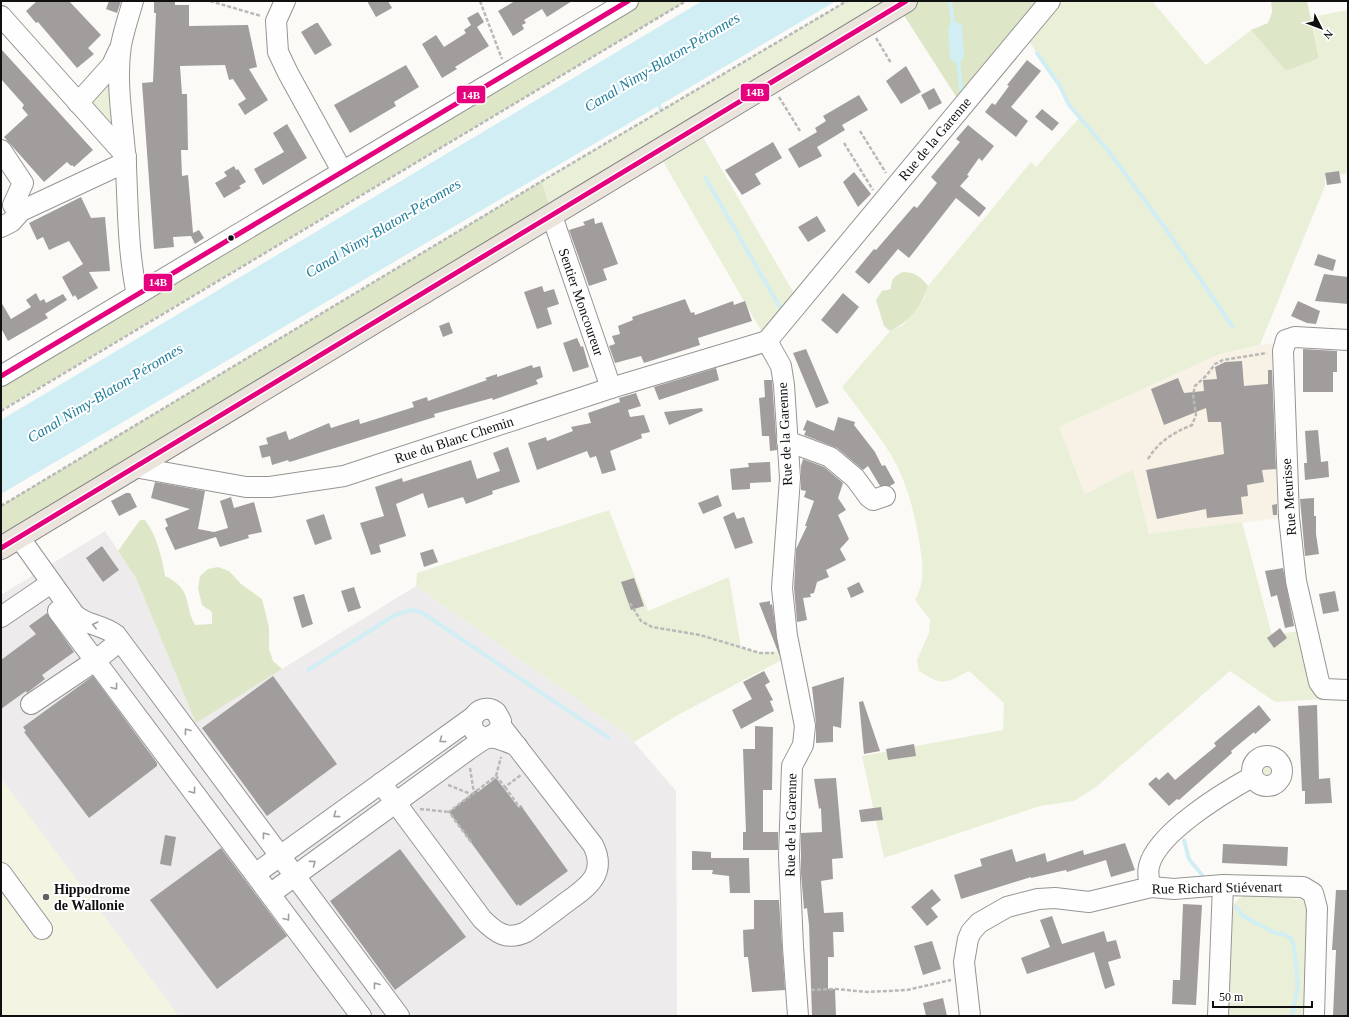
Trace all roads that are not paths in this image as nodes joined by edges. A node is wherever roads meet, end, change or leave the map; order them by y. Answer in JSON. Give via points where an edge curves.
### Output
{"nodes":[{"id":1,"x":133,"y":1,"type":"edge"},
{"id":2,"x":285,"y":1,"type":"edge"},
{"id":3,"x":628,"y":1,"type":"edge"},
{"id":4,"x":906,"y":1,"type":"edge"},
{"id":5,"x":1050,"y":1,"type":"edge"},
{"id":6,"x":1,"y":16,"type":"edge"},
{"id":7,"x":121,"y":45,"type":"junction"},
{"id":8,"x":78,"y":103,"type":"junction"},
{"id":9,"x":1,"y":150,"type":"edge"},
{"id":10,"x":126,"y":159,"type":"junction"},
{"id":11,"x":342,"y":171,"type":"junction"},
{"id":12,"x":12,"y":206,"type":"edge"},
{"id":13,"x":552,"y":216,"type":"junction"},
{"id":14,"x":1,"y":227,"type":"edge"},
{"id":15,"x":136,"y":295,"type":"junction"},
{"id":16,"x":1348,"y":340,"type":"edge"},
{"id":17,"x":767,"y":341,"type":"junction"},
{"id":18,"x":1,"y":376,"type":"edge"},
{"id":19,"x":611,"y":388,"type":"junction"},
{"id":20,"x":787,"y":441,"type":"junction"},
{"id":21,"x":134,"y":467,"type":"junction"},
{"id":22,"x":885,"y":496,"type":"dead end"},
{"id":23,"x":10,"y":542,"type":"edge"},
{"id":24,"x":47,"y":586,"type":"junction"},
{"id":25,"x":1,"y":617,"type":"edge"},
{"id":26,"x":120,"y":641,"type":"junction"},
{"id":27,"x":95,"y":661,"type":"junction"},
{"id":28,"x":1348,"y":690,"type":"edge"},
{"id":29,"x":31,"y":704,"type":"dead end"},
{"id":30,"x":502,"y":737,"type":"junction"},
{"id":31,"x":1252,"y":777,"type":"dead end"},
{"id":32,"x":381,"y":783,"type":"junction"},
{"id":33,"x":404,"y":805,"type":"junction"},
{"id":34,"x":280,"y":855,"type":"junction"},
{"id":35,"x":1,"y":873,"type":"edge"},
{"id":36,"x":255,"y":874,"type":"junction"},
{"id":37,"x":295,"y":876,"type":"junction"},
{"id":38,"x":1223,"y":885,"type":"junction"},
{"id":39,"x":1151,"y":888,"type":"junction"},
{"id":40,"x":270,"y":894,"type":"junction"},
{"id":41,"x":42,"y":929,"type":"dead end"},
{"id":42,"x":361,"y":1016,"type":"edge"},
{"id":43,"x":399,"y":1016,"type":"edge"},
{"id":44,"x":798,"y":1016,"type":"edge"},
{"id":45,"x":970,"y":1016,"type":"edge"},
{"id":46,"x":1218,"y":1016,"type":"edge"},
{"id":47,"x":1314,"y":1016,"type":"edge"}],
"edges":[{"from":1,"to":7,"type":"street"},
{"from":2,"to":11,"type":"street","via":[[276,21],[278,52]]},
{"from":3,"to":11,"type":"street"},
{"from":4,"to":13,"type":"main road"},
{"from":5,"to":17,"type":"street","name":"Rue de la Garenne"},
{"from":6,"to":8,"type":"street"},
{"from":7,"to":8,"type":"street","via":[[112,65]]},
{"from":7,"to":10,"type":"street","via":[[119,73]]},
{"from":8,"to":10,"type":"street"},
{"from":9,"to":12,"type":"street","via":[[23,183]]},
{"from":10,"to":12,"type":"street"},
{"from":10,"to":15,"type":"street","via":[[129,236]]},
{"from":11,"to":15,"type":"street"},
{"from":12,"to":14,"type":"street","via":[[11,222]]},
{"from":13,"to":19,"type":"street","name":"Sentier Moncoureur"},
{"from":13,"to":21,"type":"main road"},
{"from":15,"to":18,"type":"street"},
{"from":16,"to":28,"type":"street","name":"Rue Meurisse","via":[[1295,336],[1286,340],[1284,350],[1287,490],[1296,581],[1319,682],[1324,690]]},
{"from":17,"to":19,"type":"street","name":"Rue du Blanc Chemin"},
{"from":17,"to":20,"type":"street","name":"Rue de la Garenne","via":[[781,366]]},
{"from":19,"to":21,"type":"street","name":"Rue du Blanc Chemin","via":[[344,476],[305,483],[246,487]]},
{"from":20,"to":22,"type":"street","via":[[830,457],[855,478],[873,500]]},
{"from":20,"to":44,"type":"street","name":"Rue de la Garenne","via":[[790,478],[782,588],[790,650],[805,726],[803,745],[792,766],[789,848]]},
{"from":21,"to":23,"type":"main road"},
{"from":23,"to":24,"type":"street"},
{"from":24,"to":25,"type":"street"},
{"from":26,"to":24,"type":"street","one_way":true,"via":[[108,628],[80,620]]},
{"from":24,"to":27,"type":"street"},
{"from":26,"to":27,"type":"street"},
{"from":34,"to":26,"type":"street","one_way":true},
{"from":27,"to":29,"type":"street"},
{"from":27,"to":36,"type":"street","one_way":true},
{"from":30,"to":32,"type":"street","one_way":true,"via":[[477,734],[473,717]]},
{"from":30,"to":33,"type":"street","via":[[468,750],[424,782]]},
{"from":30,"to":33,"type":"street","via":[[532,767],[598,854],[599,864],[587,888],[526,932],[518,936],[494,932],[415,828]]},
{"from":31,"to":39,"type":"street","via":[[1196,812],[1166,839],[1149,866]]},
{"from":32,"to":33,"type":"street"},
{"from":32,"to":34,"type":"street","one_way":true},
{"from":37,"to":33,"type":"street","one_way":true},
{"from":34,"to":36,"type":"street"},
{"from":34,"to":37,"type":"street"},
{"from":35,"to":41,"type":"street"},
{"from":36,"to":40,"type":"street"},
{"from":37,"to":40,"type":"street"},
{"from":43,"to":37,"type":"street","one_way":true},
{"from":38,"to":39,"type":"street","name":"Rue Richard Stiévenart"},
{"from":38,"to":46,"type":"street"},
{"from":38,"to":47,"type":"street","name":"Rue Richard Stiévenart","via":[[1303,887],[1314,893],[1318,908]]},
{"from":39,"to":45,"type":"street","name":"Rue Richard Stiévenart","via":[[1089,902],[1055,898],[1031,901],[1008,907],[979,923],[971,932],[964,962]]},
{"from":40,"to":42,"type":"street","one_way":true}]}
